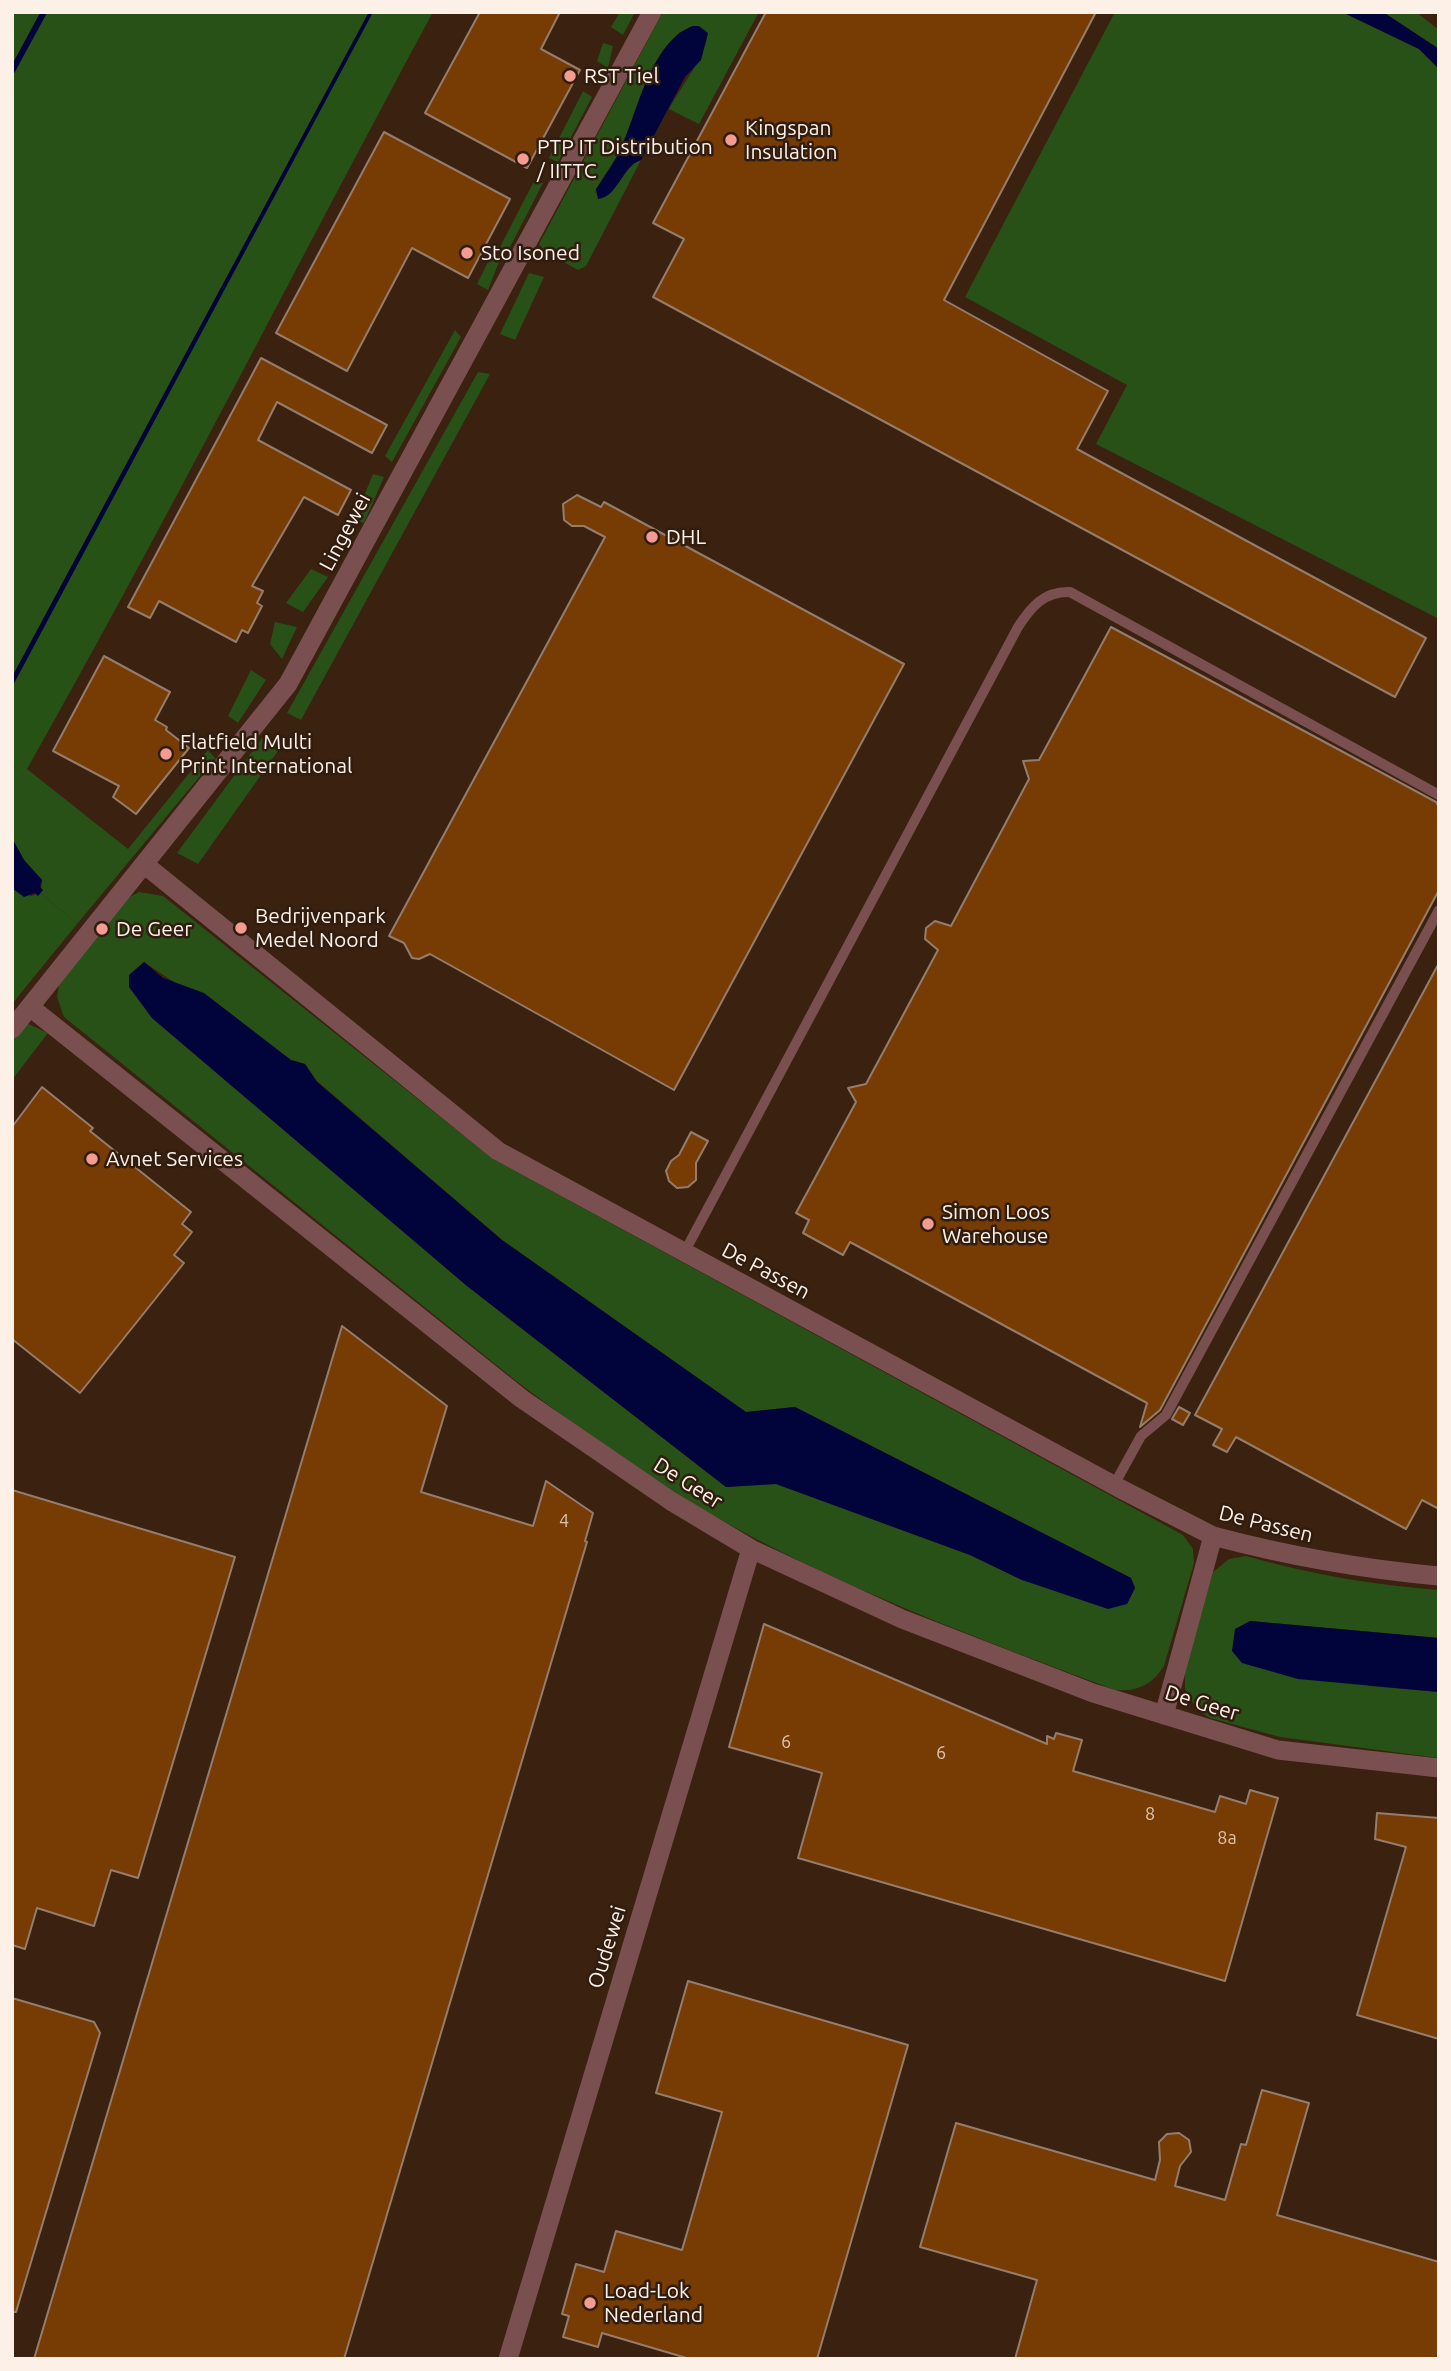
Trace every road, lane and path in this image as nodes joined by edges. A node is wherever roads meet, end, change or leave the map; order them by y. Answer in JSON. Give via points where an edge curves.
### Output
{"nodes":[{"id":1,"x":652,"y":12,"type":"edge"},
{"id":2,"x":1439,"y":795,"type":"edge"},
{"id":3,"x":144,"y":864,"type":"junction"},
{"id":4,"x":1439,"y":910,"type":"edge"},
{"id":5,"x":30,"y":1007,"type":"junction"},
{"id":6,"x":12,"y":1029,"type":"edge"},
{"id":7,"x":684,"y":1253,"type":"junction"},
{"id":8,"x":1114,"y":1485,"type":"junction"},
{"id":9,"x":1213,"y":1536,"type":"junction"},
{"id":10,"x":751,"y":1549,"type":"junction"},
{"id":11,"x":1439,"y":1576,"type":"edge"},
{"id":12,"x":1164,"y":1715,"type":"junction"},
{"id":13,"x":1439,"y":1768,"type":"edge"},
{"id":14,"x":508,"y":2359,"type":"edge"}],
"edges":[{"from":1,"to":3,"type":"street","name":"Lingewei","via":[[288,684]]},
{"from":2,"to":7,"type":"lane","via":[[1070,592],[1049,594],[1028,611],[1018,627]]},
{"from":3,"to":5,"type":"street","name":"Lingewei"},
{"from":3,"to":7,"type":"street","name":"De Passen","via":[[498,1151]]},
{"from":4,"to":8,"type":"lane","via":[[1166,1415],[1141,1436]]},
{"from":5,"to":6,"type":"street","name":"Lingewei"},
{"from":5,"to":10,"type":"street","name":"De Geer","via":[[522,1399],[650,1488]]},
{"from":7,"to":8,"type":"street","name":"De Passen"},
{"from":8,"to":9,"type":"street","name":"De Passen"},
{"from":9,"to":11,"type":"street","name":"De Passen","via":[[1368,1570]]},
{"from":9,"to":12,"type":"street"},
{"from":10,"to":12,"type":"street","name":"De Geer","via":[[902,1619],[1093,1693]]},
{"from":10,"to":14,"type":"street","name":"Oudewei"},
{"from":12,"to":13,"type":"street","name":"De Geer","via":[[1278,1750]]}]}
